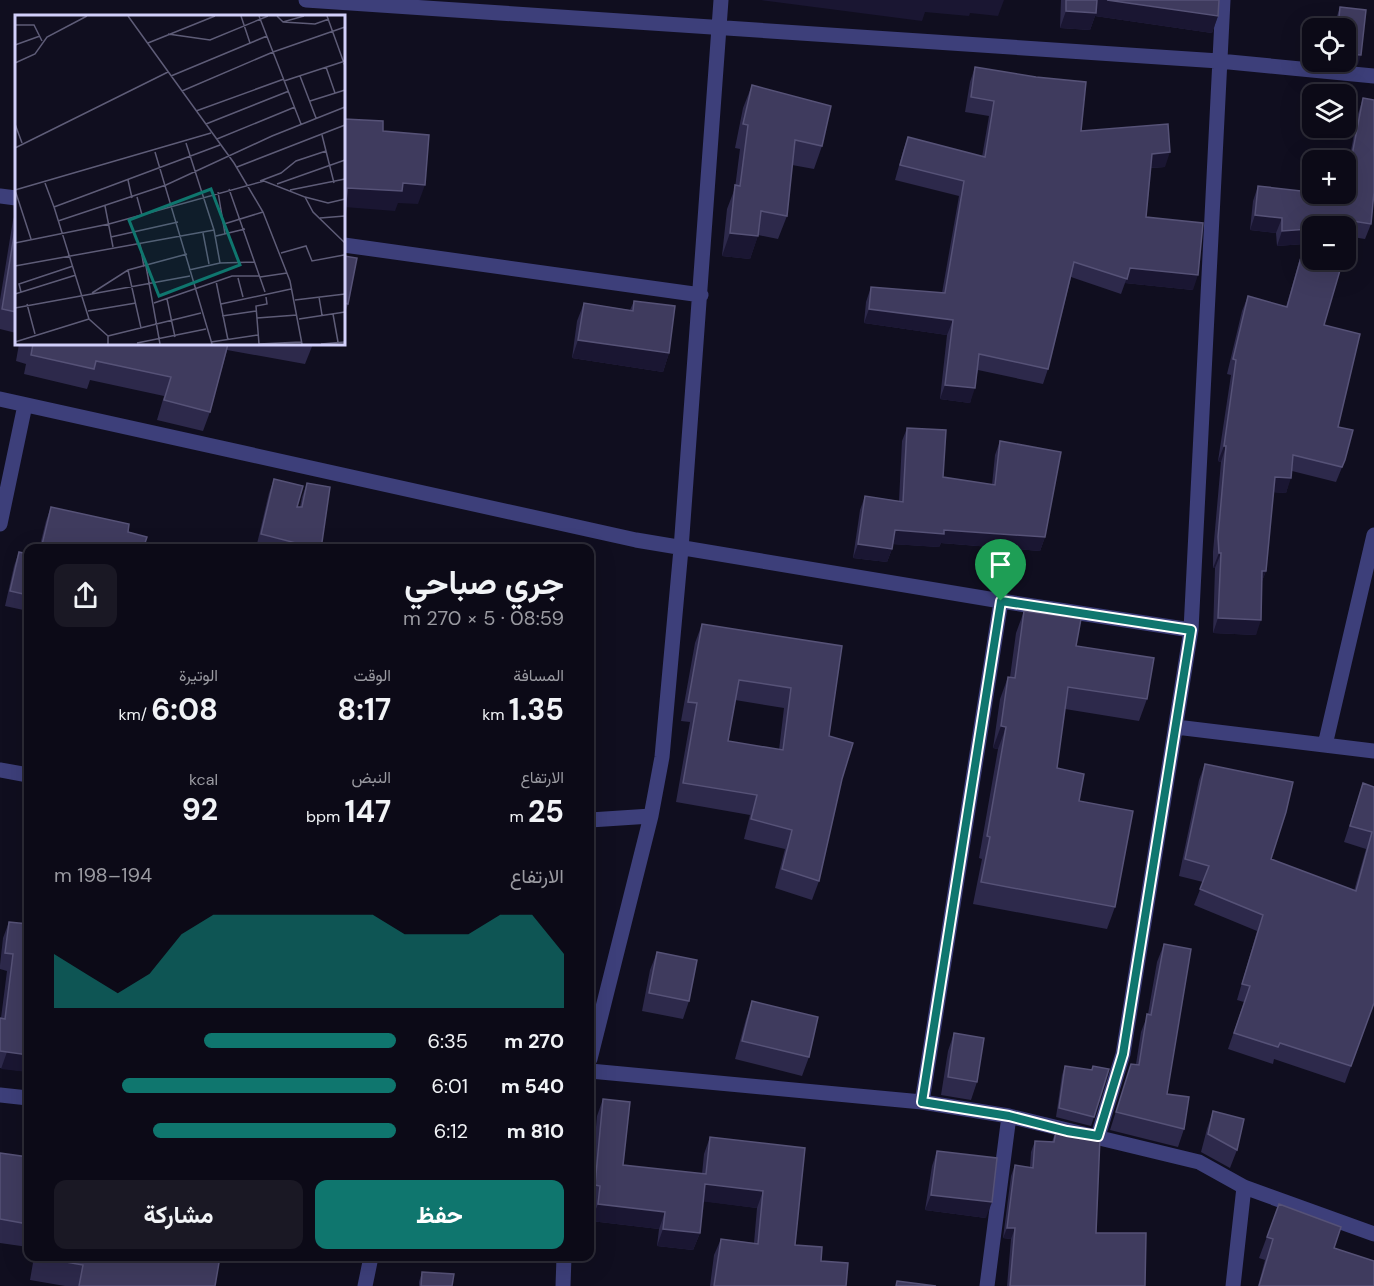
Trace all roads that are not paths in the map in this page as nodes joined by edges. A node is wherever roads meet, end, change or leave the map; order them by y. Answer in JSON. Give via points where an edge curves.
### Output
{"nodes":[{"id":1,"x":306,"y":0,"type":"edge"},
{"id":2,"x":721,"y":0,"type":"edge"},
{"id":3,"x":1223,"y":0,"type":"edge"},
{"id":4,"x":720,"y":27,"type":"junction"},
{"id":5,"x":1219,"y":61,"type":"junction"},
{"id":6,"x":1374,"y":76,"type":"edge"},
{"id":7,"x":0,"y":196,"type":"edge"},
{"id":8,"x":15,"y":198,"type":"edge"},
{"id":9,"x":345,"y":244,"type":"edge"},
{"id":10,"x":701,"y":295,"type":"junction"},
{"id":11,"x":0,"y":399,"type":"edge"},
{"id":12,"x":25,"y":405,"type":"junction"},
{"id":13,"x":0,"y":524,"type":"edge"},
{"id":14,"x":1374,"y":535,"type":"edge"},
{"id":15,"x":681,"y":549,"type":"junction"},
{"id":16,"x":1368,"y":585,"type":"edge"},
{"id":17,"x":1001,"y":601,"type":"junction"},
{"id":18,"x":1191,"y":630,"type":"junction"},
{"id":19,"x":1176,"y":727,"type":"junction"},
{"id":20,"x":1325,"y":745,"type":"junction"},
{"id":21,"x":1374,"y":751,"type":"edge"},
{"id":22,"x":0,"y":770,"type":"edge"},
{"id":23,"x":24,"y":774,"type":"edge"},
{"id":24,"x":651,"y":816,"type":"junction"},
{"id":25,"x":594,"y":820,"type":"edge"},
{"id":26,"x":594,"y":1043,"type":"edge"},
{"id":27,"x":594,"y":1071,"type":"edge"},
{"id":28,"x":0,"y":1095,"type":"edge"},
{"id":29,"x":24,"y":1098,"type":"edge"},
{"id":30,"x":922,"y":1102,"type":"junction"},
{"id":31,"x":1009,"y":1116,"type":"junction"},
{"id":32,"x":1098,"y":1136,"type":"junction"},
{"id":33,"x":1244,"y":1187,"type":"junction"},
{"id":34,"x":1374,"y":1234,"type":"edge"},
{"id":35,"x":370,"y":1261,"type":"edge"},
{"id":36,"x":564,"y":1261,"type":"edge"},
{"id":37,"x":365,"y":1286,"type":"edge"},
{"id":38,"x":564,"y":1286,"type":"edge"},
{"id":39,"x":987,"y":1286,"type":"edge"},
{"id":40,"x":1233,"y":1286,"type":"edge"}],
"edges":[{"from":1,"to":4,"type":"street"},
{"from":2,"to":4,"type":"street"},
{"from":3,"to":5,"type":"street"},
{"from":4,"to":5,"type":"street"},
{"from":4,"to":10,"type":"street"},
{"from":5,"to":6,"type":"street"},
{"from":5,"to":18,"type":"street"},
{"from":7,"to":8,"type":"street"},
{"from":9,"to":10,"type":"street"},
{"from":10,"to":15,"type":"street"},
{"from":11,"to":12,"type":"street"},
{"from":12,"to":13,"type":"street"},
{"from":12,"to":15,"type":"street"},
{"from":14,"to":16,"type":"street"},
{"from":15,"to":17,"type":"street"},
{"from":15,"to":24,"type":"street","via":[[662,757]]},
{"from":16,"to":20,"type":"street"},
{"from":17,"to":18,"type":"street"},
{"from":17,"to":30,"type":"street"},
{"from":18,"to":19,"type":"street"},
{"from":19,"to":20,"type":"street"},
{"from":19,"to":32,"type":"street","via":[[1123,1054]]},
{"from":20,"to":21,"type":"street"},
{"from":22,"to":23,"type":"street"},
{"from":24,"to":25,"type":"street"},
{"from":24,"to":26,"type":"street"},
{"from":27,"to":30,"type":"street"},
{"from":28,"to":29,"type":"street"},
{"from":30,"to":31,"type":"street"},
{"from":31,"to":32,"type":"street"},
{"from":31,"to":39,"type":"street"},
{"from":32,"to":33,"type":"street","via":[[1199,1162]]},
{"from":33,"to":34,"type":"street"},
{"from":33,"to":40,"type":"street"},
{"from":35,"to":37,"type":"street"},
{"from":36,"to":38,"type":"street"}]}
